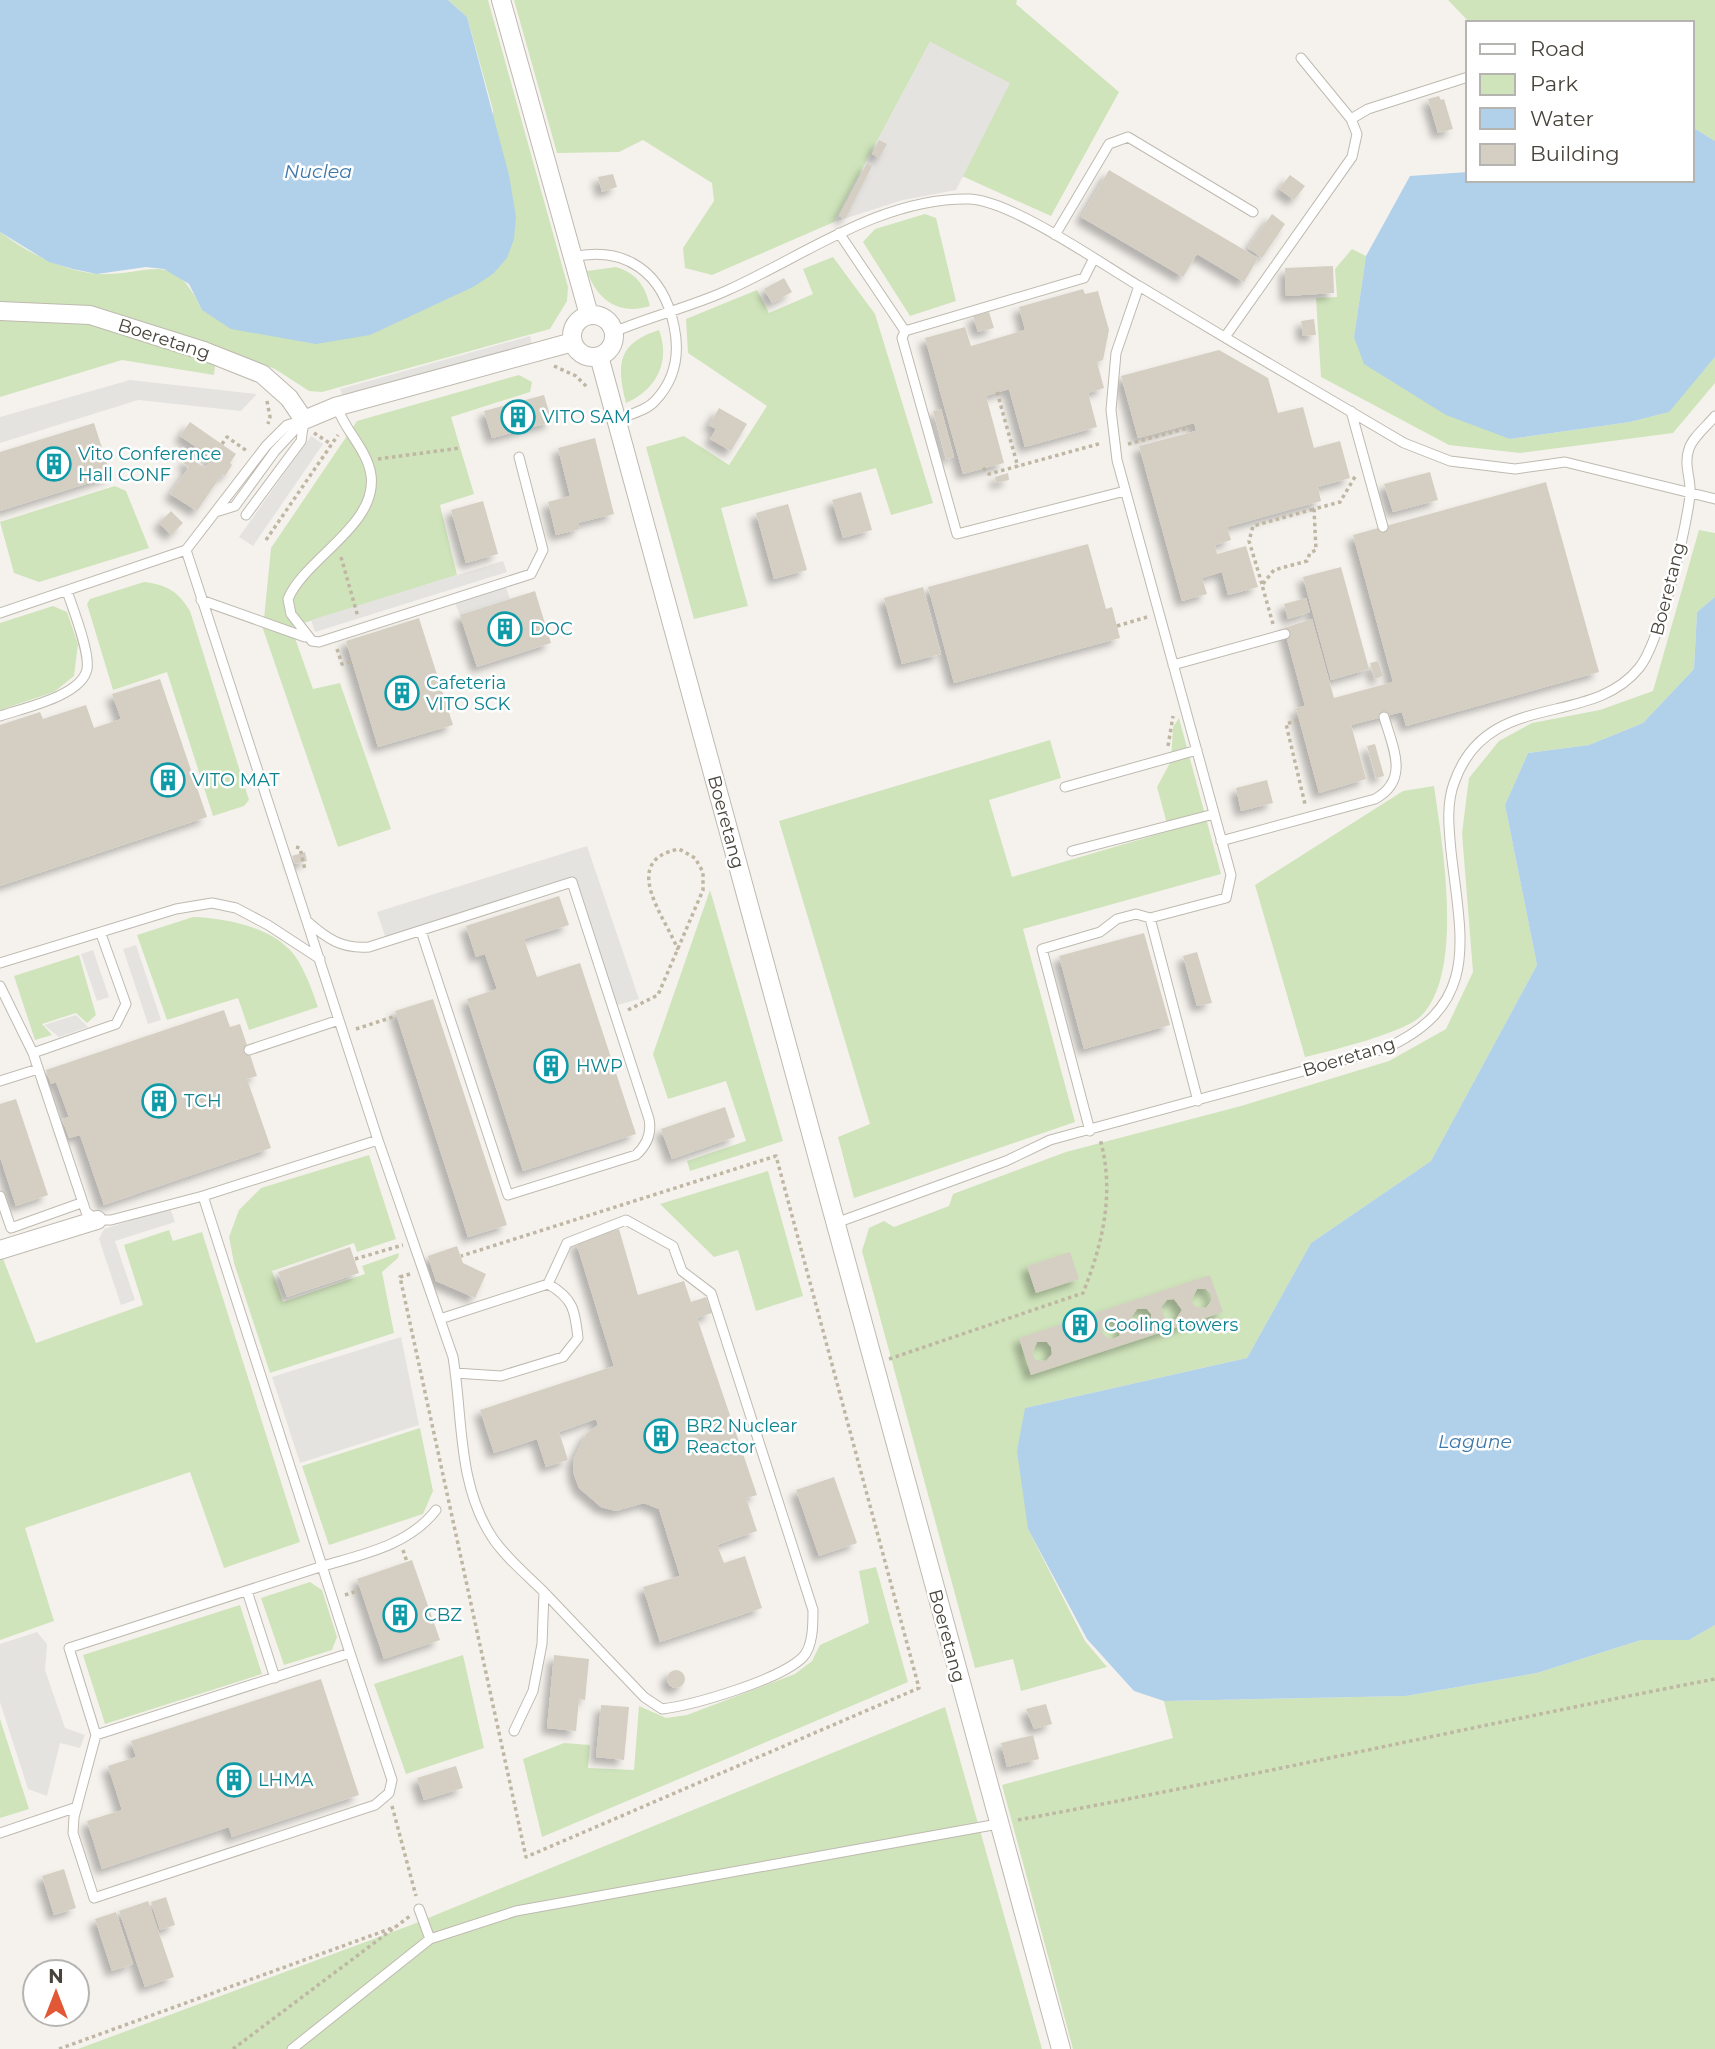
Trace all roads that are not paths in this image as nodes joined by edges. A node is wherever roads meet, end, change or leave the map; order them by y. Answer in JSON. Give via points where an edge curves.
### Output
{"nodes":[{"id":1,"x":501,"y":0,"type":"edge"},
{"id":2,"x":1301,"y":58,"type":"dead end"},
{"id":3,"x":1466,"y":78,"type":"edge"},
{"id":4,"x":1351,"y":119,"type":"junction"},
{"id":5,"x":1252,"y":212,"type":"dead end"},
{"id":6,"x":839,"y":233,"type":"junction"},
{"id":7,"x":1055,"y":235,"type":"junction"},
{"id":8,"x":572,"y":257,"type":"junction"},
{"id":9,"x":1094,"y":258,"type":"junction"},
{"id":10,"x":1139,"y":286,"type":"junction"},
{"id":11,"x":0,"y":311,"type":"edge"},
{"id":12,"x":671,"y":313,"type":"junction"},
{"id":13,"x":589,"y":315,"type":"junction"},
{"id":14,"x":905,"y":331,"type":"junction"},
{"id":15,"x":614,"y":332,"type":"junction"},
{"id":16,"x":1225,"y":337,"type":"junction"},
{"id":17,"x":573,"y":342,"type":"junction"},
{"id":18,"x":599,"y":356,"type":"junction"},
{"id":19,"x":337,"y":407,"type":"junction"},
{"id":20,"x":1351,"y":411,"type":"junction"},
{"id":21,"x":1715,"y":416,"type":"edge"},
{"id":22,"x":304,"y":419,"type":"junction"},
{"id":23,"x":616,"y":421,"type":"junction"},
{"id":24,"x":519,"y":457,"type":"dead end"},
{"id":25,"x":1125,"y":491,"type":"junction"},
{"id":26,"x":1691,"y":493,"type":"junction"},
{"id":27,"x":1715,"y":499,"type":"edge"},
{"id":28,"x":246,"y":515,"type":"dead end"},
{"id":29,"x":1383,"y":527,"type":"dead end"},
{"id":30,"x":186,"y":550,"type":"junction"},
{"id":31,"x":67,"y":591,"type":"junction"},
{"id":32,"x":201,"y":600,"type":"junction"},
{"id":33,"x":0,"y":612,"type":"edge"},
{"id":34,"x":1281,"y":635,"type":"road end"},
{"id":35,"x":307,"y":637,"type":"junction"},
{"id":36,"x":1174,"y":665,"type":"junction"},
{"id":37,"x":0,"y":716,"type":"edge"},
{"id":38,"x":1384,"y":717,"type":"dead end"},
{"id":39,"x":1197,"y":750,"type":"junction"},
{"id":40,"x":1065,"y":787,"type":"dead end"},
{"id":41,"x":1214,"y":814,"type":"junction"},
{"id":42,"x":1222,"y":841,"type":"junction"},
{"id":43,"x":1072,"y":852,"type":"dead end"},
{"id":44,"x":1150,"y":918,"type":"junction"},
{"id":45,"x":306,"y":920,"type":"junction"},
{"id":46,"x":421,"y":931,"type":"junction"},
{"id":47,"x":101,"y":934,"type":"junction"},
{"id":48,"x":320,"y":960,"type":"junction"},
{"id":49,"x":0,"y":963,"type":"edge"},
{"id":50,"x":0,"y":986,"type":"edge"},
{"id":51,"x":339,"y":1020,"type":"junction"},
{"id":52,"x":249,"y":1050,"type":"dead end"},
{"id":53,"x":33,"y":1053,"type":"junction"},
{"id":54,"x":38,"y":1069,"type":"junction"},
{"id":55,"x":0,"y":1080,"type":"edge"},
{"id":56,"x":1198,"y":1101,"type":"junction"},
{"id":57,"x":1094,"y":1130,"type":"junction"},
{"id":58,"x":378,"y":1140,"type":"junction"},
{"id":59,"x":0,"y":1196,"type":"edge"},
{"id":60,"x":203,"y":1196,"type":"junction"},
{"id":61,"x":81,"y":1203,"type":"junction"},
{"id":62,"x":97,"y":1220,"type":"junction"},
{"id":63,"x":836,"y":1223,"type":"junction"},
{"id":64,"x":11,"y":1228,"type":"junction"},
{"id":65,"x":0,"y":1231,"type":"edge"},
{"id":66,"x":0,"y":1250,"type":"edge"},
{"id":67,"x":548,"y":1284,"type":"junction"},
{"id":68,"x":440,"y":1319,"type":"junction"},
{"id":69,"x":456,"y":1373,"type":"junction"},
{"id":70,"x":436,"y":1510,"type":"dead end"},
{"id":71,"x":323,"y":1566,"type":"junction"},
{"id":72,"x":247,"y":1591,"type":"junction"},
{"id":73,"x":544,"y":1592,"type":"junction"},
{"id":74,"x":350,"y":1653,"type":"junction"},
{"id":75,"x":275,"y":1678,"type":"junction"},
{"id":76,"x":514,"y":1731,"type":"dead end"},
{"id":77,"x":96,"y":1735,"type":"junction"},
{"id":78,"x":77,"y":1807,"type":"junction"},
{"id":79,"x":998,"y":1824,"type":"junction"},
{"id":80,"x":0,"y":1833,"type":"edge"},
{"id":81,"x":419,"y":1909,"type":"road end"},
{"id":82,"x":430,"y":1939,"type":"junction"},
{"id":83,"x":292,"y":2049,"type":"edge"},
{"id":84,"x":1060,"y":2049,"type":"edge"}],
"edges":[{"from":1,"to":8,"type":"street"},
{"from":2,"to":4,"type":"lane"},
{"from":3,"to":4,"type":"lane","via":[[1368,109]]},
{"from":4,"to":16,"type":"lane","via":[[1357,134],[1352,157]]},
{"from":5,"to":7,"type":"lane","via":[[1128,136],[1110,144]]},
{"from":6,"to":7,"type":"lane","via":[[929,203],[972,199]]},
{"from":6,"to":12,"type":"lane","via":[[743,283]]},
{"from":6,"to":14,"type":"lane"},
{"from":7,"to":9,"type":"lane"},
{"from":8,"to":12,"type":"lane","via":[[599,254],[624,258],[648,272],[665,292]]},
{"from":8,"to":13,"type":"street"},
{"from":9,"to":10,"type":"lane"},
{"from":9,"to":14,"type":"lane","via":[[1084,278]]},
{"from":10,"to":16,"type":"lane"},
{"from":10,"to":25,"type":"lane","via":[[1116,353],[1111,410]]},
{"from":11,"to":22,"type":"street","name":"Boeretang","via":[[90,316],[204,351],[262,374]]},
{"from":12,"to":15,"type":"lane"},
{"from":12,"to":23,"type":"lane","via":[[677,358],[670,382],[653,404]]},
{"from":13,"to":15,"type":"street","via":[[607,321]]},
{"from":13,"to":17,"type":"street","via":[[577,322]]},
{"from":14,"to":25,"type":"lane","via":[[902,338],[957,534]]},
{"from":15,"to":18,"type":"street","via":[[612,344]]},
{"from":16,"to":20,"type":"lane"},
{"from":17,"to":18,"type":"street","via":[[585,355]]},
{"from":17,"to":19,"type":"street"},
{"from":18,"to":23,"type":"street","name":"Boeretang"},
{"from":19,"to":22,"type":"street"},
{"from":19,"to":35,"type":"lane","via":[[366,460],[371,486],[359,517],[288,599],[290,614]]},
{"from":20,"to":26,"type":"lane","via":[[1404,443],[1450,461],[1515,469],[1565,462]]},
{"from":20,"to":29,"type":"lane"},
{"from":21,"to":26,"type":"lane","name":"Boeretang","via":[[1689,447],[1686,466]]},
{"from":22,"to":28,"type":"lane","via":[[301,441]]},
{"from":22,"to":30,"type":"lane","via":[[234,506],[219,512]]},
{"from":23,"to":63,"type":"street","name":"Boeretang"},
{"from":24,"to":35,"type":"lane","via":[[543,550],[531,574],[319,642]]},
{"from":25,"to":36,"type":"lane"},
{"from":26,"to":27,"type":"lane"},
{"from":26,"to":56,"type":"lane","name":"Boeretang","via":[[1653,646],[1641,667],[1597,696],[1510,720],[1465,758],[1453,785],[1448,820],[1461,947],[1456,977],[1434,1019],[1411,1037],[1384,1049]]},
{"from":30,"to":31,"type":"lane"},
{"from":30,"to":32,"type":"lane"},
{"from":31,"to":33,"type":"lane"},
{"from":31,"to":37,"type":"lane","via":[[88,668],[82,681],[68,693]]},
{"from":32,"to":35,"type":"lane"},
{"from":32,"to":45,"type":"lane"},
{"from":34,"to":36,"type":"lane"},
{"from":36,"to":39,"type":"lane"},
{"from":38,"to":42,"type":"lane","via":[[1397,762],[1389,792]]},
{"from":39,"to":40,"type":"lane"},
{"from":39,"to":41,"type":"lane"},
{"from":41,"to":42,"type":"lane"},
{"from":41,"to":43,"type":"lane"},
{"from":42,"to":44,"type":"lane","via":[[1231,874],[1226,898]]},
{"from":44,"to":56,"type":"lane"},
{"from":44,"to":57,"type":"lane","via":[[1136,914],[1117,919],[1100,932],[1042,949]]},
{"from":45,"to":46,"type":"lane","via":[[333,943],[352,948]]},
{"from":45,"to":48,"type":"lane"},
{"from":46,"to":46,"type":"lane","via":[[572,882],[649,1119],[651,1128],[636,1155],[508,1195]]},
{"from":47,"to":48,"type":"lane","via":[[176,909],[212,903],[236,908]]},
{"from":47,"to":49,"type":"lane"},
{"from":47,"to":53,"type":"lane","via":[[127,1004],[116,1024]]},
{"from":48,"to":51,"type":"lane"},
{"from":50,"to":53,"type":"lane"},
{"from":51,"to":52,"type":"lane"},
{"from":51,"to":58,"type":"lane"},
{"from":53,"to":54,"type":"lane"},
{"from":54,"to":55,"type":"lane"},
{"from":54,"to":61,"type":"lane"},
{"from":56,"to":57,"type":"lane","name":"Boeretang"},
{"from":57,"to":63,"type":"lane","name":"Boeretang","via":[[1033,1146],[1006,1161]]},
{"from":58,"to":60,"type":"lane"},
{"from":58,"to":68,"type":"lane"},
{"from":59,"to":64,"type":"lane"},
{"from":60,"to":62,"type":"lane"},
{"from":60,"to":71,"type":"lane"},
{"from":61,"to":62,"type":"lane"},
{"from":61,"to":64,"type":"lane"},
{"from":62,"to":66,"type":"street"},
{"from":63,"to":79,"type":"street","name":"Boeretang"},
{"from":64,"to":65,"type":"lane"},
{"from":67,"to":68,"type":"lane"},
{"from":67,"to":69,"type":"lane","via":[[564,1293],[576,1313],[578,1338],[563,1357],[501,1376]]},
{"from":67,"to":73,"type":"lane","via":[[567,1243],[626,1220],[673,1246],[682,1271],[711,1293],[813,1610],[813,1631],[804,1656],[780,1672],[688,1706],[662,1709],[643,1698]]},
{"from":68,"to":69,"type":"lane"},
{"from":69,"to":73,"type":"lane","via":[[460,1440],[477,1505],[492,1537]]},
{"from":70,"to":71,"type":"lane","via":[[400,1541]]},
{"from":71,"to":72,"type":"lane"},
{"from":71,"to":74,"type":"lane"},
{"from":72,"to":75,"type":"lane"},
{"from":72,"to":77,"type":"lane","via":[[69,1648]]},
{"from":73,"to":76,"type":"lane","via":[[542,1644],[533,1691]]},
{"from":74,"to":75,"type":"lane"},
{"from":74,"to":78,"type":"lane","via":[[392,1780],[389,1793],[375,1805],[93,1898],[73,1833]]},
{"from":75,"to":77,"type":"lane"},
{"from":77,"to":78,"type":"lane"},
{"from":78,"to":80,"type":"lane"},
{"from":79,"to":82,"type":"lane","via":[[516,1911]]},
{"from":79,"to":84,"type":"street","name":"Boeretang"},
{"from":81,"to":82,"type":"lane"},
{"from":82,"to":83,"type":"lane"}]}
